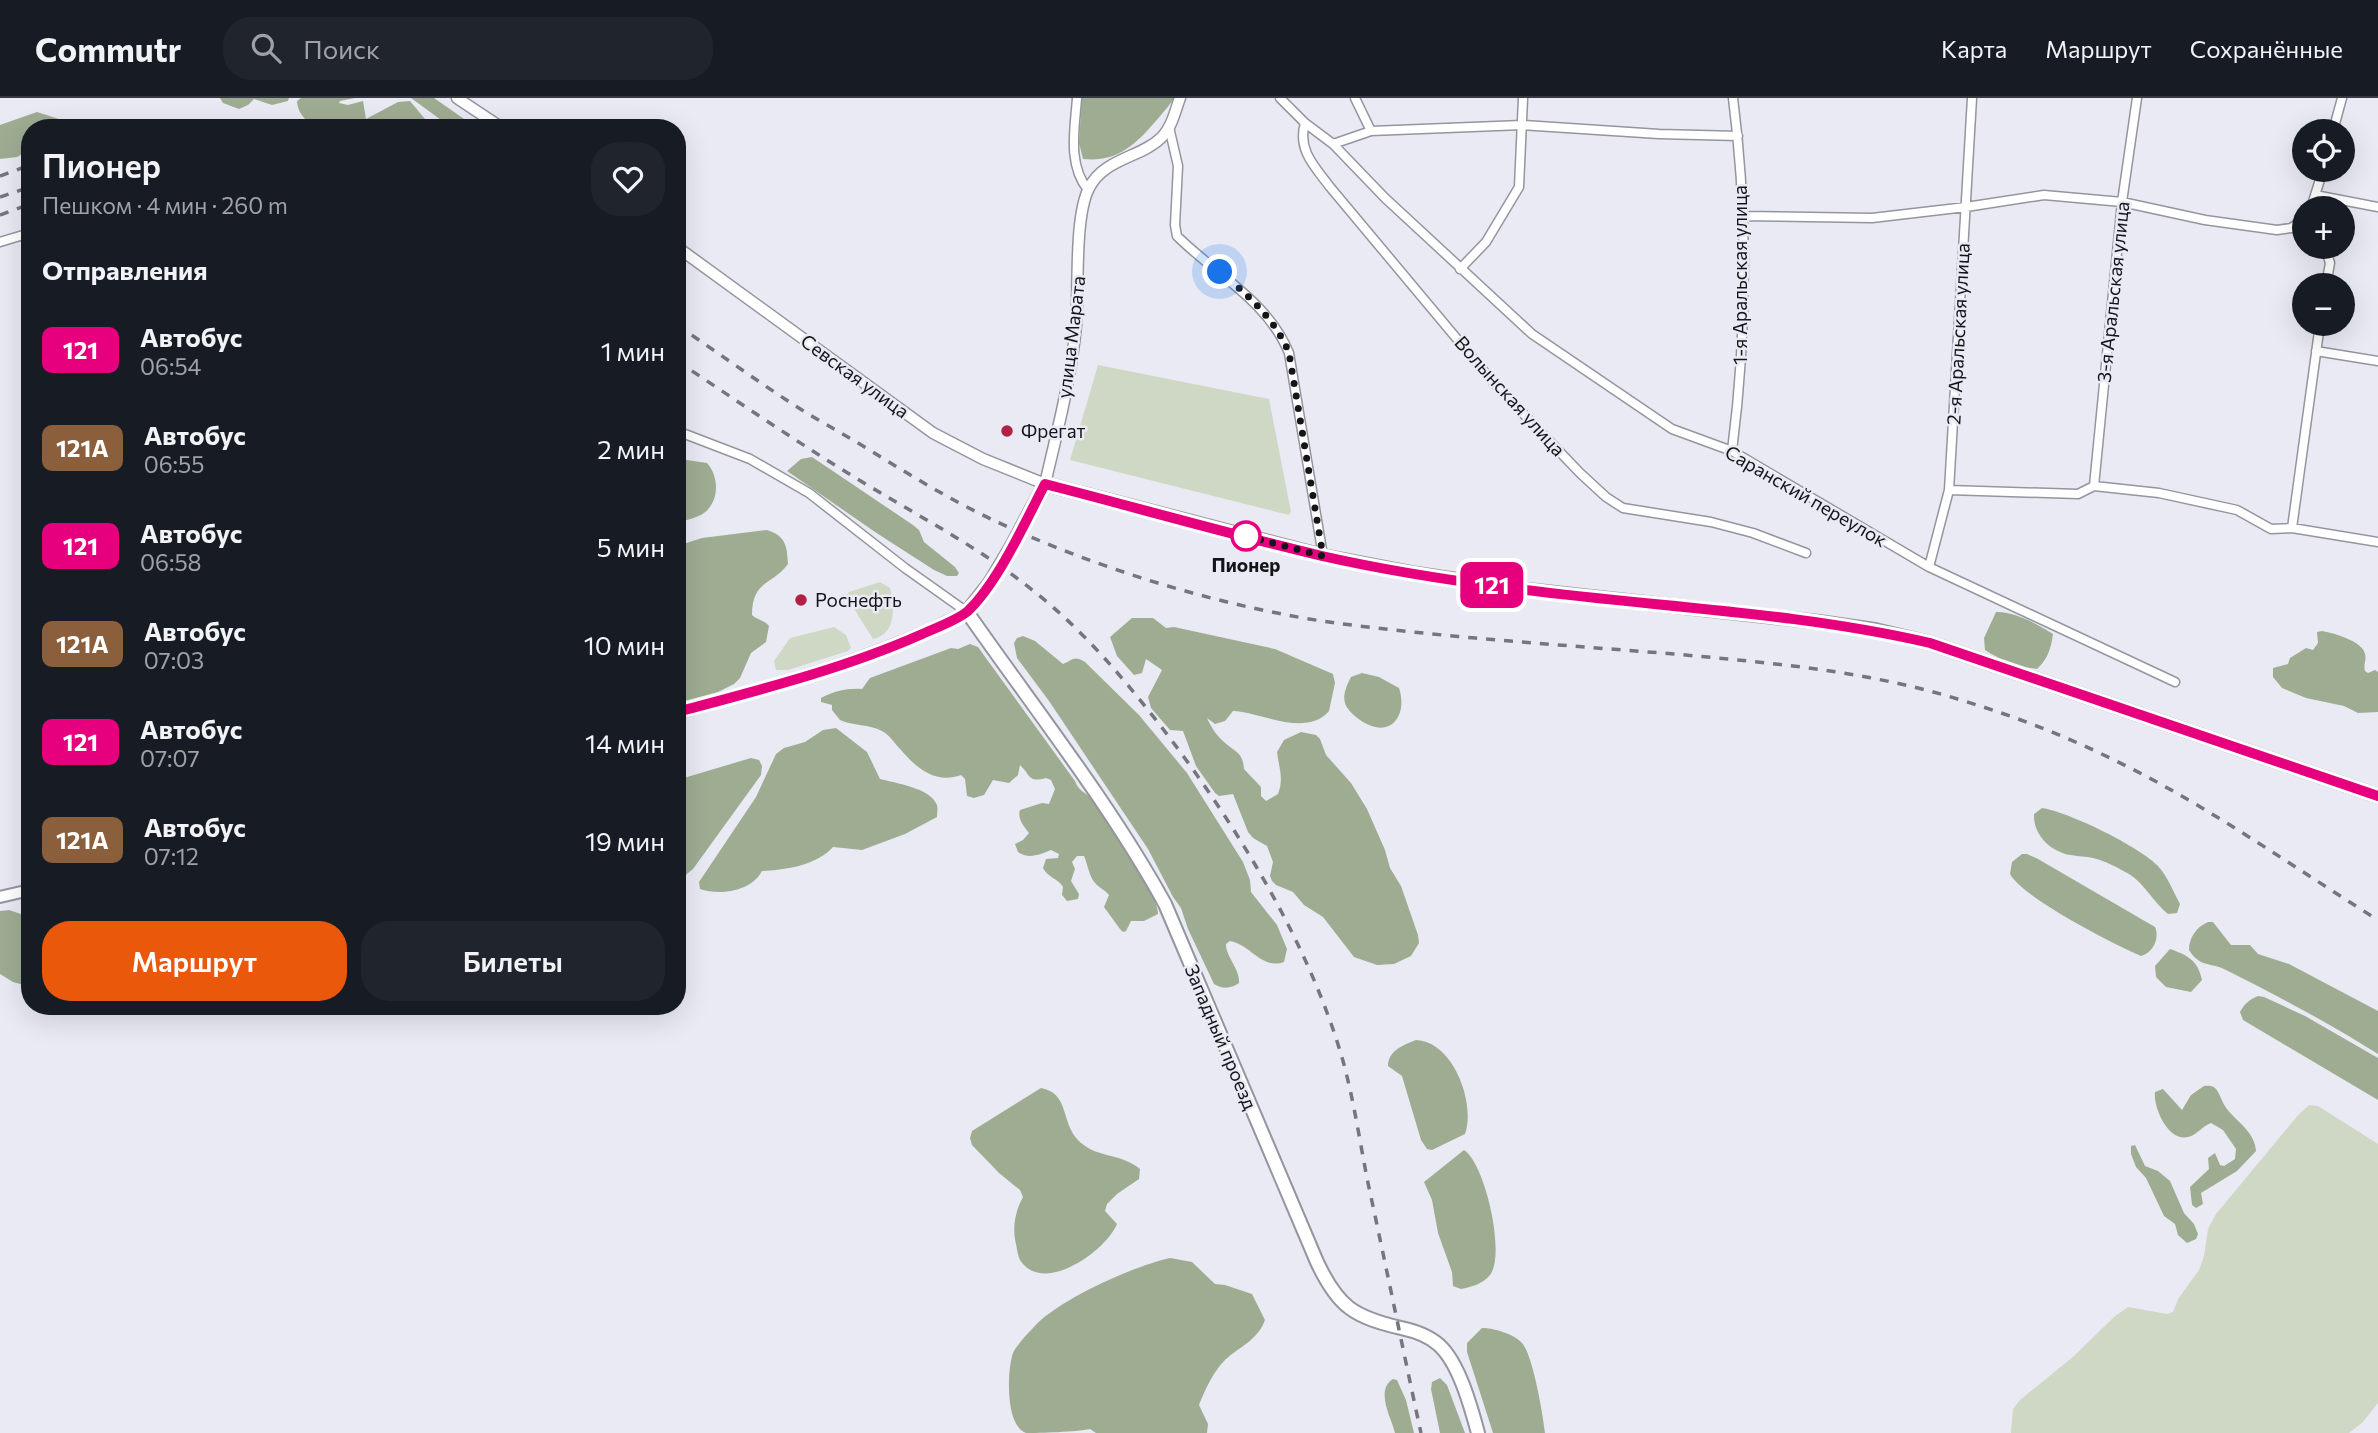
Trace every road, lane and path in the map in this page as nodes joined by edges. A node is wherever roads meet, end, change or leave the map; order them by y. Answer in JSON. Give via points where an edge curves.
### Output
{"nodes":[{"id":1,"x":457,"y":98,"type":"edge"},
{"id":2,"x":1077,"y":98,"type":"edge"},
{"id":3,"x":1180,"y":98,"type":"edge"},
{"id":4,"x":1279,"y":98,"type":"edge"},
{"id":5,"x":1355,"y":98,"type":"edge"},
{"id":6,"x":1523,"y":98,"type":"edge"},
{"id":7,"x":1733,"y":98,"type":"edge"},
{"id":8,"x":1972,"y":98,"type":"edge"},
{"id":9,"x":2137,"y":98,"type":"edge"},
{"id":10,"x":2342,"y":98,"type":"edge"},
{"id":11,"x":488,"y":119,"type":"edge"},
{"id":12,"x":2336,"y":119,"type":"edge"},
{"id":13,"x":1305,"y":123,"type":"junction"},
{"id":14,"x":1522,"y":125,"type":"junction"},
{"id":15,"x":1169,"y":127,"type":"junction"},
{"id":16,"x":1371,"y":131,"type":"junction"},
{"id":17,"x":1738,"y":136,"type":"junction"},
{"id":18,"x":1333,"y":144,"type":"junction"},
{"id":19,"x":2319,"y":182,"type":"edge"},
{"id":20,"x":1088,"y":190,"type":"junction"},
{"id":21,"x":2315,"y":195,"type":"joint"},
{"id":22,"x":2122,"y":202,"type":"junction"},
{"id":23,"x":1966,"y":207,"type":"junction"},
{"id":24,"x":2378,"y":207,"type":"edge"},
{"id":25,"x":1744,"y":216,"type":"junction"},
{"id":26,"x":2292,"y":227,"type":"edge"},
{"id":27,"x":21,"y":236,"type":"edge"},
{"id":28,"x":0,"y":242,"type":"edge"},
{"id":29,"x":686,"y":254,"type":"edge"},
{"id":30,"x":1460,"y":269,"type":"junction"},
{"id":31,"x":2318,"y":336,"type":"edge"},
{"id":32,"x":2316,"y":351,"type":"junction"},
{"id":33,"x":2378,"y":361,"type":"edge"},
{"id":34,"x":686,"y":434,"type":"edge"},
{"id":35,"x":1732,"y":451,"type":"junction"},
{"id":36,"x":1045,"y":484,"type":"junction"},
{"id":37,"x":2094,"y":486,"type":"junction"},
{"id":38,"x":1949,"y":490,"type":"junction"},
{"id":39,"x":2292,"y":528,"type":"junction"},
{"id":40,"x":2378,"y":542,"type":"edge"},
{"id":41,"x":1806,"y":553,"type":"dead end"},
{"id":42,"x":1323,"y":556,"type":"junction"},
{"id":43,"x":1930,"y":567,"type":"junction"},
{"id":44,"x":967,"y":612,"type":"junction"},
{"id":45,"x":2175,"y":682,"type":"dead end"},
{"id":46,"x":686,"y":710,"type":"edge"},
{"id":47,"x":2378,"y":796,"type":"edge"},
{"id":48,"x":21,"y":892,"type":"edge"},
{"id":49,"x":0,"y":897,"type":"edge"},
{"id":50,"x":1478,"y":1433,"type":"edge"}],
"edges":[{"from":1,"to":11,"type":"street"},
{"from":2,"to":20,"type":"street","via":[[1075,158]]},
{"from":3,"to":15,"type":"street"},
{"from":4,"to":13,"type":"street","name":"Саранский переулок"},
{"from":5,"to":16,"type":"street"},
{"from":6,"to":14,"type":"street"},
{"from":7,"to":17,"type":"street","name":"1-я Аральская улица"},
{"from":8,"to":23,"type":"street","name":"2-я Аральская улица"},
{"from":9,"to":22,"type":"street","name":"3-я Аральская улица"},
{"from":10,"to":12,"type":"street"},
{"from":13,"to":18,"type":"street","name":"Саранский переулок"},
{"from":13,"to":41,"type":"street","name":"Волынская улица","via":[[1304,148],[1330,187],[1493,382],[1606,497],[1623,508],[1711,522]]},
{"from":14,"to":16,"type":"street"},
{"from":14,"to":17,"type":"street"},
{"from":14,"to":30,"type":"street","via":[[1519,187],[1486,242]]},
{"from":15,"to":20,"type":"street","via":[[1153,144],[1108,167]]},
{"from":15,"to":42,"type":"street","via":[[1178,166],[1177,236],[1259,308],[1289,353]]},
{"from":16,"to":18,"type":"street"},
{"from":17,"to":25,"type":"street","name":"1-я Аральская улица"},
{"from":18,"to":30,"type":"street","name":"Саранский переулок"},
{"from":19,"to":21,"type":"street"},
{"from":20,"to":36,"type":"street","name":"улица Марата","via":[[1081,226],[1076,327]]},
{"from":21,"to":24,"type":"street"},
{"from":22,"to":23,"type":"street","via":[[2043,195]]},
{"from":22,"to":26,"type":"street","via":[[2248,227]]},
{"from":22,"to":37,"type":"street","name":"3-я Аральская улица"},
{"from":23,"to":25,"type":"street","via":[[1871,218]]},
{"from":23,"to":38,"type":"street","name":"2-я Аральская улица"},
{"from":25,"to":35,"type":"street","name":"1-я Аральская улица","via":[[1739,387]]},
{"from":27,"to":28,"type":"street"},
{"from":29,"to":36,"type":"street","name":"Севская улица","via":[[933,433]]},
{"from":30,"to":35,"type":"street","name":"Саранский переулок","via":[[1532,334],[1661,422]]},
{"from":31,"to":32,"type":"street"},
{"from":32,"to":33,"type":"street"},
{"from":32,"to":39,"type":"street"},
{"from":34,"to":44,"type":"street","via":[[750,459],[809,493]]},
{"from":35,"to":43,"type":"street","name":"Саранский переулок"},
{"from":36,"to":42,"type":"main road"},
{"from":36,"to":44,"type":"main road","bridge":true,"via":[[990,583]]},
{"from":37,"to":38,"type":"street","via":[[2078,494]]},
{"from":37,"to":39,"type":"street","via":[[2158,493],[2237,510],[2267,528]]},
{"from":38,"to":43,"type":"street","name":"2-я Аральская улица"},
{"from":39,"to":40,"type":"street"},
{"from":42,"to":47,"type":"main road","via":[[1510,588],[1875,630],[1989,662]]},
{"from":43,"to":45,"type":"street","name":"Саранский переулок"},
{"from":44,"to":46,"type":"main road","via":[[865,657]]},
{"from":44,"to":50,"type":"main road","name":"Западный проезд","via":[[1112,817],[1165,904],[1332,1291],[1357,1315],[1416,1331],[1440,1346],[1461,1383]]},
{"from":48,"to":49,"type":"main road"}]}
